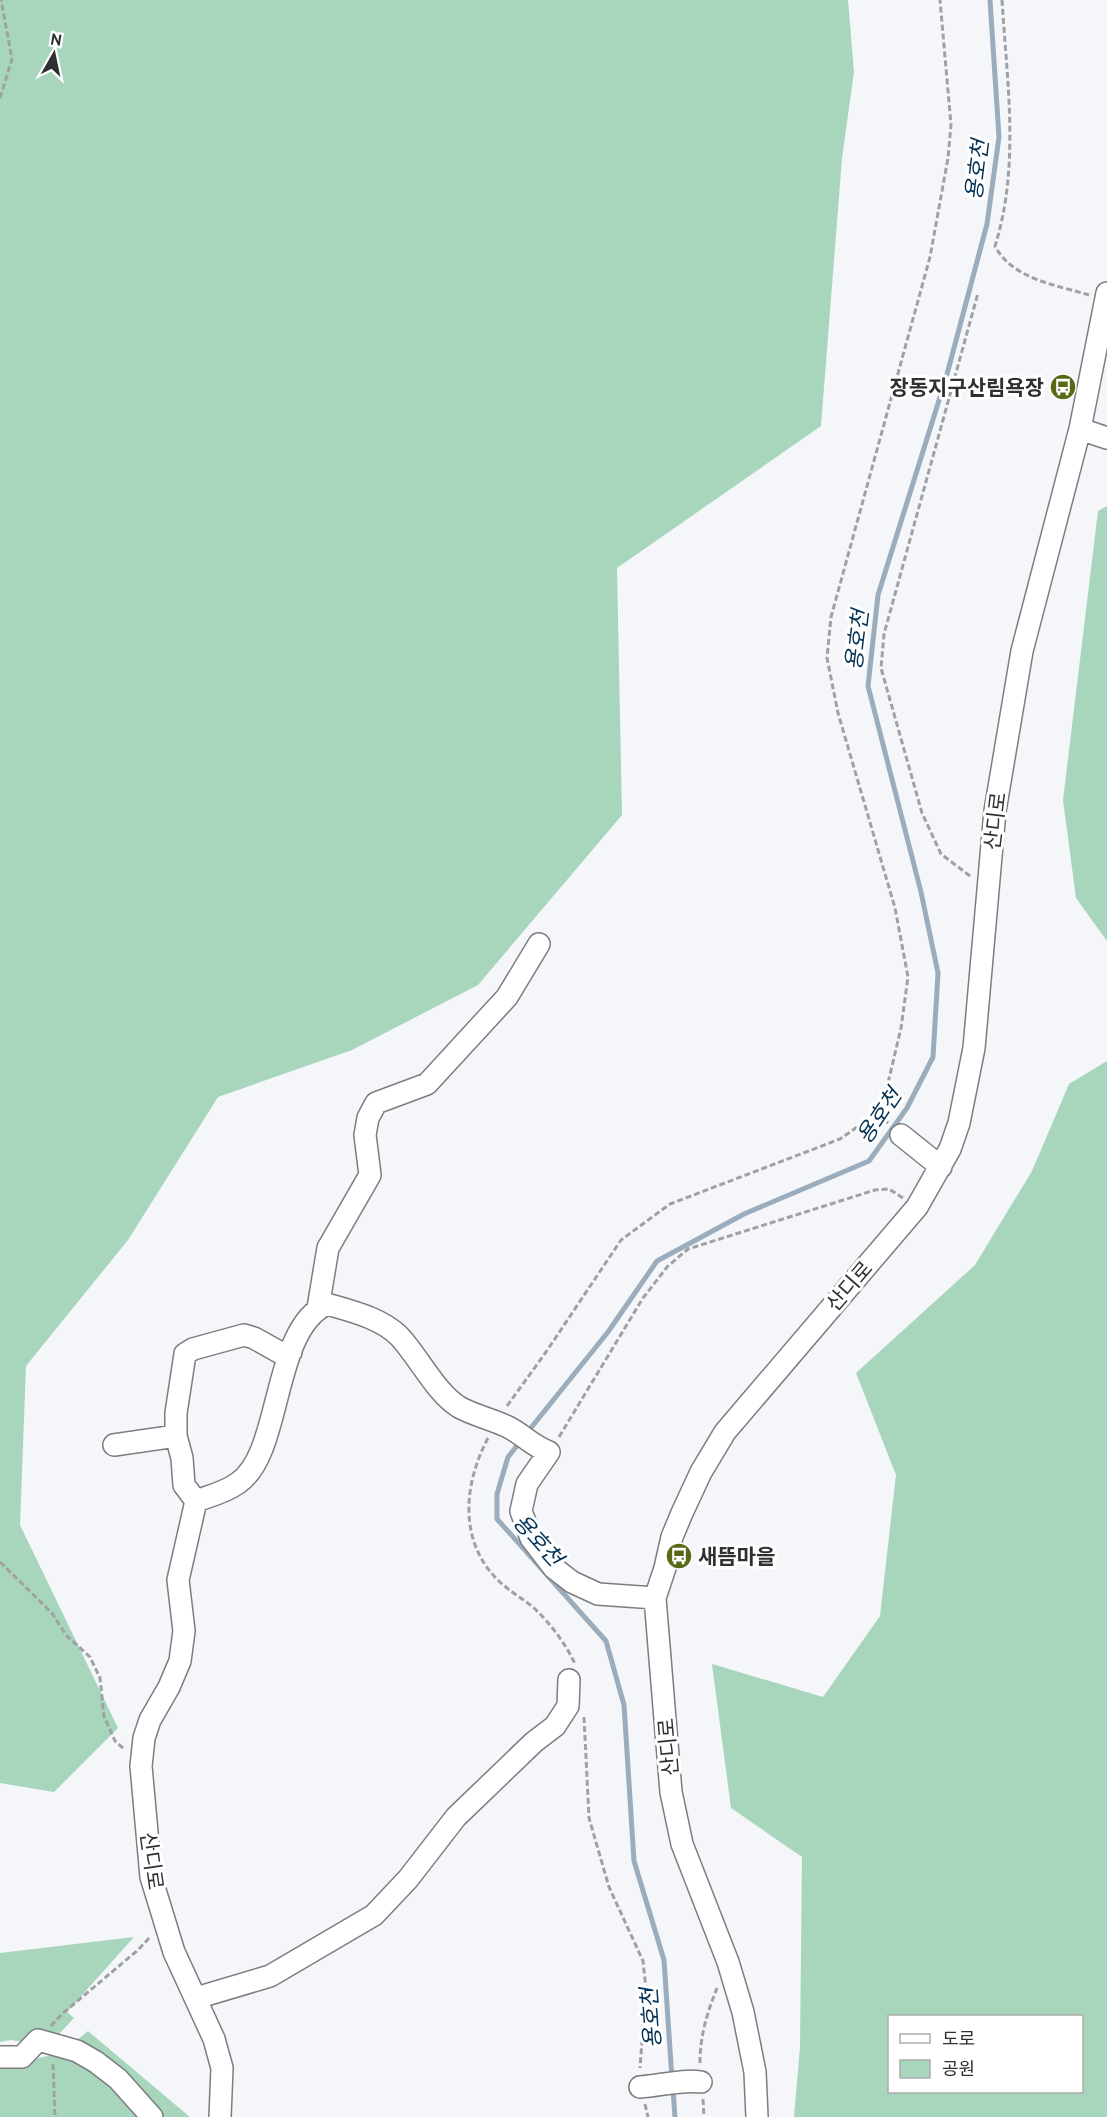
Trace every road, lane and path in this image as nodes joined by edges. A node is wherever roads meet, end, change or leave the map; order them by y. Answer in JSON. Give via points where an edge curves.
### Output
{"nodes":[{"id":1,"x":1,"y":0,"type":"edge"},
{"id":2,"x":940,"y":0,"type":"edge"},
{"id":3,"x":1002,"y":0,"type":"edge"},
{"id":4,"x":0,"y":98,"type":"edge"},
{"id":5,"x":978,"y":293,"type":"dead end"},
{"id":6,"x":1106,"y":297,"type":"edge"},
{"id":7,"x":1080,"y":429,"type":"junction"},
{"id":8,"x":1107,"y":438,"type":"edge"},
{"id":9,"x":988,"y":890,"type":"junction"},
{"id":10,"x":539,"y":944,"type":"dead end"},
{"id":11,"x":877,"y":1113,"type":"junction"},
{"id":12,"x":883,"y":1119,"type":"dead end"},
{"id":13,"x":901,"y":1135,"type":"dead end"},
{"id":14,"x":941,"y":1167,"type":"junction"},
{"id":15,"x":917,"y":1207,"type":"junction"},
{"id":16,"x":318,"y":1308,"type":"junction"},
{"id":17,"x":291,"y":1352,"type":"junction"},
{"id":18,"x":502,"y":1424,"type":"junction"},
{"id":19,"x":176,"y":1436,"type":"junction"},
{"id":20,"x":114,"y":1445,"type":"dead end"},
{"id":21,"x":542,"y":1449,"type":"junction"},
{"id":22,"x":196,"y":1501,"type":"junction"},
{"id":23,"x":0,"y":1562,"type":"edge"},
{"id":24,"x":655,"y":1598,"type":"junction"},
{"id":25,"x":574,"y":1675,"type":"joint"},
{"id":26,"x":584,"y":1715,"type":"dead end"},
{"id":27,"x":142,"y":1763,"type":"junction"},
{"id":28,"x":163,"y":1920,"type":"junction"},
{"id":29,"x":728,"y":1962,"type":"junction"},
{"id":30,"x":196,"y":1998,"type":"junction"},
{"id":31,"x":38,"y":2040,"type":"junction"},
{"id":32,"x":0,"y":2057,"type":"edge"},
{"id":33,"x":696,"y":2081,"type":"junction"},
{"id":34,"x":640,"y":2087,"type":"junction"},
{"id":35,"x":55,"y":2117,"type":"edge"},
{"id":36,"x":152,"y":2117,"type":"edge"},
{"id":37,"x":220,"y":2117,"type":"edge"},
{"id":38,"x":648,"y":2117,"type":"edge"},
{"id":39,"x":704,"y":2117,"type":"edge"},
{"id":40,"x":757,"y":2117,"type":"edge"}],
"edges":[{"from":1,"to":4,"type":"path","via":[[12,59]]},
{"from":2,"to":11,"type":"path","via":[[951,125],[948,158],[930,257],[831,617],[827,658],[838,713],[894,908],[908,977],[901,1028]]},
{"from":3,"to":6,"type":"path","via":[[1010,133],[1003,221],[994,246],[1000,257],[1020,273]]},
{"from":5,"to":9,"type":"path","via":[[884,634],[881,668],[922,813],[941,854]]},
{"from":6,"to":7,"type":"street","name":"산디로"},
{"from":7,"to":8,"type":"street"},
{"from":7,"to":9,"type":"street","name":"산디로","via":[[1022,651],[995,811]]},
{"from":9,"to":14,"type":"street","name":"산디로","via":[[975,1048],[959,1123]]},
{"from":10,"to":16,"type":"street","via":[[507,997],[427,1084],[376,1103],[365,1135],[370,1175],[328,1248]]},
{"from":11,"to":12,"type":"path"},
{"from":11,"to":18,"type":"path","via":[[840,1139],[670,1204],[621,1240]]},
{"from":13,"to":14,"type":"street"},
{"from":14,"to":15,"type":"street","name":"산디로"},
{"from":15,"to":21,"type":"path","via":[[888,1190],[875,1190],[688,1249],[667,1267],[643,1298]]},
{"from":15,"to":24,"type":"street","name":"산디로","via":[[724,1432],[676,1529]]},
{"from":16,"to":17,"type":"street"},
{"from":16,"to":18,"type":"street","via":[[327,1304],[343,1308],[398,1335],[458,1406]]},
{"from":17,"to":19,"type":"street","via":[[279,1352],[244,1335],[186,1354]]},
{"from":17,"to":22,"type":"street","via":[[254,1465],[240,1482]]},
{"from":18,"to":21,"type":"street"},
{"from":18,"to":25,"type":"path","via":[[482,1449],[470,1488],[469,1521],[476,1552],[499,1582],[535,1610],[568,1649]]},
{"from":19,"to":20,"type":"street"},
{"from":19,"to":22,"type":"street","via":[[184,1485]]},
{"from":21,"to":24,"type":"street","via":[[521,1511],[531,1538],[554,1568],[572,1582],[598,1594]]},
{"from":22,"to":27,"type":"street","name":"산디로","via":[[178,1580],[184,1631],[180,1661],[150,1720]]},
{"from":23,"to":27,"type":"path","via":[[90,1657],[100,1678],[104,1716],[111,1732],[120,1746]]},
{"from":24,"to":29,"type":"street","name":"산디로","via":[[671,1792],[682,1844]]},
{"from":25,"to":30,"type":"street","via":[[568,1706],[555,1726],[456,1817],[374,1915],[270,1976]]},
{"from":26,"to":34,"type":"path","via":[[589,1818],[609,1887],[643,1961],[646,1989]]},
{"from":27,"to":28,"type":"street","name":"산디로","via":[[151,1877]]},
{"from":28,"to":30,"type":"street","name":"산디로"},
{"from":28,"to":31,"type":"path","via":[[138,1950],[62,2014]]},
{"from":29,"to":33,"type":"path","via":[[706,2015]]},
{"from":29,"to":40,"type":"street","name":"산디로","via":[[755,2072]]},
{"from":30,"to":37,"type":"street","name":"산디로","via":[[222,2068]]},
{"from":31,"to":32,"type":"street","via":[[22,2057]]},
{"from":31,"to":35,"type":"path","via":[[53,2061]]},
{"from":31,"to":36,"type":"street","via":[[77,2051],[96,2062],[118,2079]]},
{"from":33,"to":34,"type":"street"},
{"from":33,"to":39,"type":"path"},
{"from":34,"to":38,"type":"path"}]}
